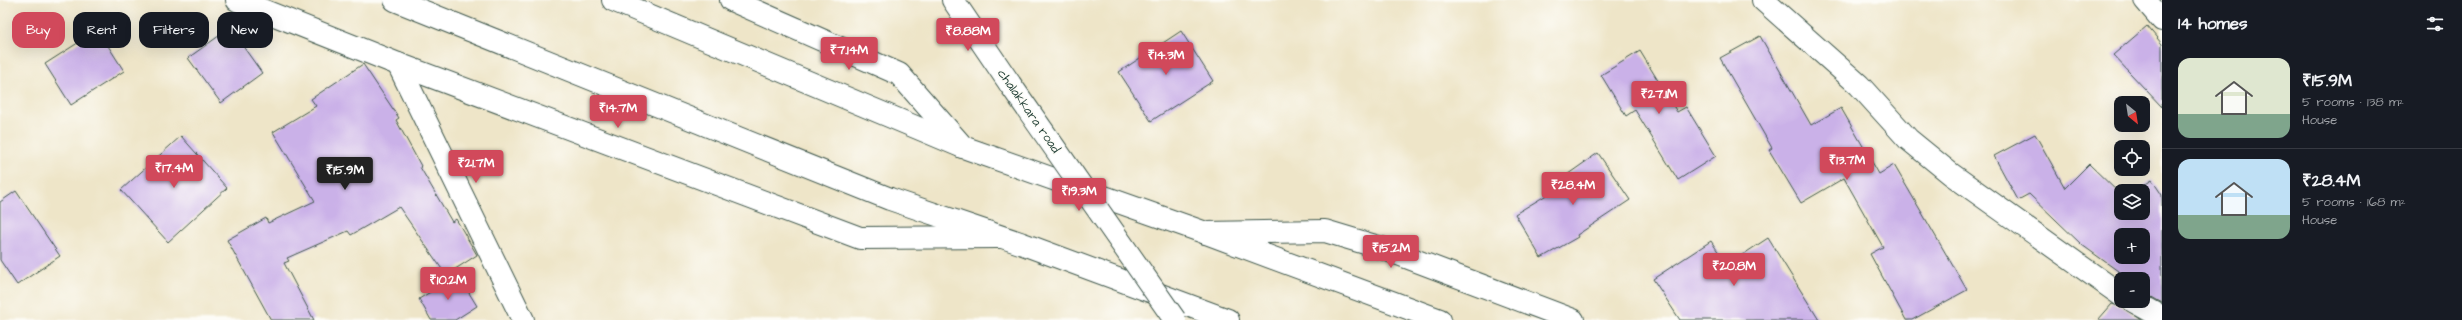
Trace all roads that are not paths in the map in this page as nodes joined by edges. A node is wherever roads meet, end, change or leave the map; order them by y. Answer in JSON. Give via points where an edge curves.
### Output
{"nodes":[{"id":1,"x":237,"y":0,"type":"edge"},
{"id":2,"x":395,"y":0,"type":"edge"},
{"id":3,"x":613,"y":0,"type":"edge"},
{"id":4,"x":731,"y":0,"type":"edge"},
{"id":5,"x":954,"y":0,"type":"edge"},
{"id":6,"x":1763,"y":0,"type":"edge"},
{"id":7,"x":2145,"y":0,"type":"edge"},
{"id":8,"x":2162,"y":20,"type":"edge"},
{"id":9,"x":398,"y":64,"type":"junction"},
{"id":10,"x":964,"y":147,"type":"junction"},
{"id":11,"x":1206,"y":233,"type":"junction"},
{"id":12,"x":1003,"y":236,"type":"junction"},
{"id":13,"x":2114,"y":290,"type":"edge"},
{"id":14,"x":2146,"y":308,"type":"edge"},
{"id":15,"x":2162,"y":317,"type":"edge"},
{"id":16,"x":523,"y":320,"type":"edge"},
{"id":17,"x":1175,"y":320,"type":"edge"},
{"id":18,"x":1228,"y":320,"type":"edge"},
{"id":19,"x":1440,"y":320,"type":"edge"},
{"id":20,"x":1573,"y":320,"type":"edge"}],
"edges":[{"from":1,"to":9,"type":"main road"},
{"from":2,"to":12,"type":"main road","via":[[890,199]]},
{"from":3,"to":10,"type":"main road"},
{"from":4,"to":10,"type":"main road","via":[[899,74]]},
{"from":5,"to":17,"type":"main road","name":"chalakkara road","bridge":true},
{"from":6,"to":13,"type":"main road","via":[[1859,85],[1908,139],[1951,174]]},
{"from":7,"to":8,"type":"main road"},
{"from":9,"to":12,"type":"main road","via":[[860,238]]},
{"from":9,"to":16,"type":"main road"},
{"from":10,"to":11,"type":"main road"},
{"from":11,"to":19,"type":"main road"},
{"from":11,"to":20,"type":"main road","via":[[1325,231],[1385,249]]},
{"from":12,"to":18,"type":"main road"},
{"from":14,"to":15,"type":"main road"}]}
